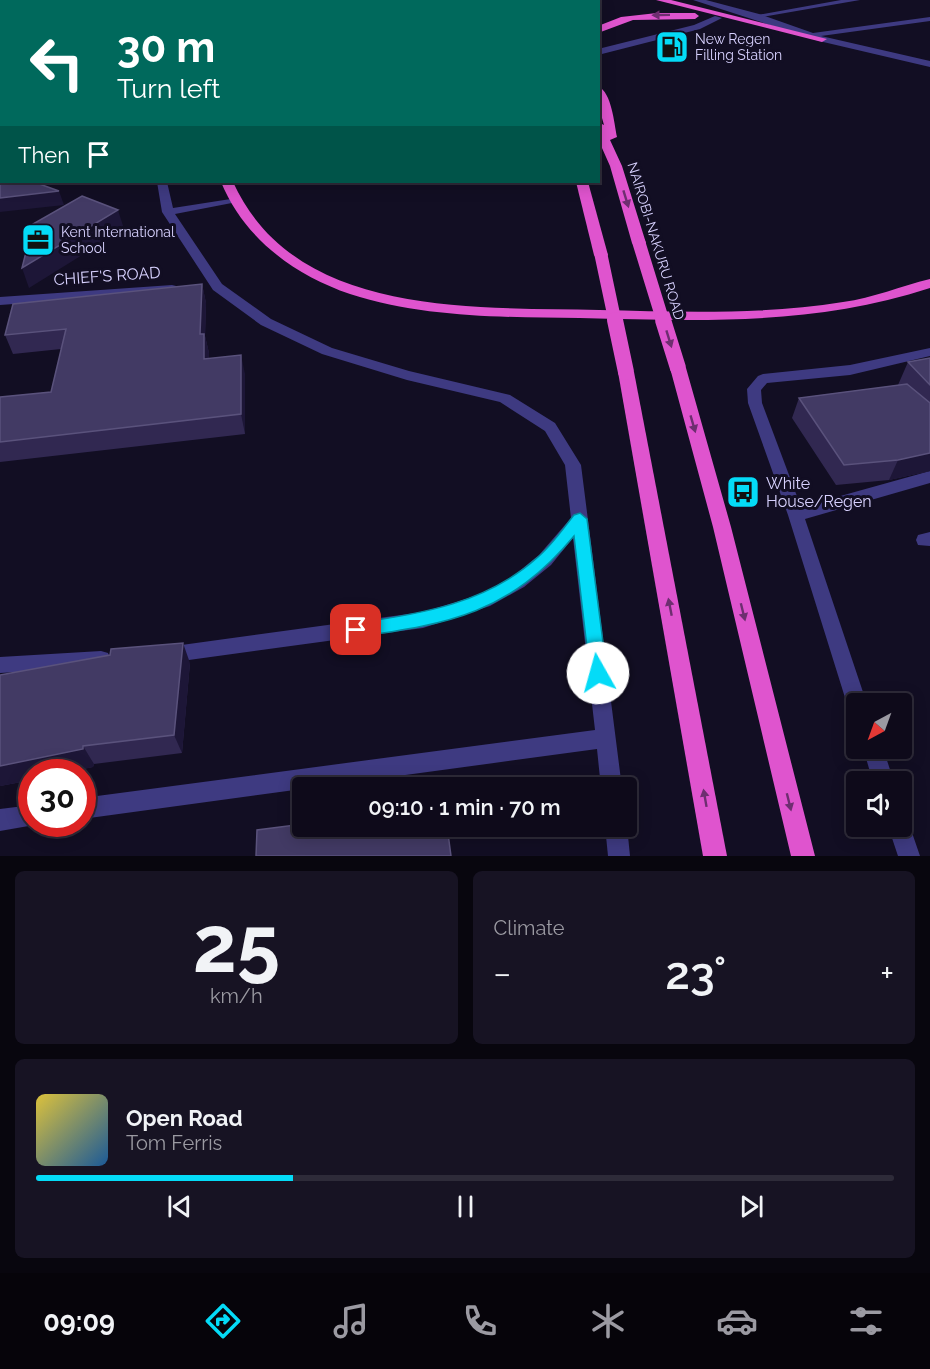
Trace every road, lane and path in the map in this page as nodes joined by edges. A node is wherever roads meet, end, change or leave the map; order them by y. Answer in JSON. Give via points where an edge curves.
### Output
{"nodes":[{"id":1,"x":660,"y":0,"type":"edge"},
{"id":2,"x":697,"y":0,"type":"edge"},
{"id":3,"x":856,"y":0,"type":"edge"},
{"id":4,"x":756,"y":16,"type":"junction"},
{"id":5,"x":718,"y":18,"type":"junction"},
{"id":6,"x":930,"y":19,"type":"edge"},
{"id":7,"x":740,"y":21,"type":"junction"},
{"id":8,"x":600,"y":29,"type":"edge"},
{"id":9,"x":812,"y":35,"type":"junction"},
{"id":10,"x":822,"y":39,"type":"junction"},
{"id":11,"x":600,"y":51,"type":"edge"},
{"id":12,"x":930,"y":64,"type":"edge"},
{"id":13,"x":600,"y":94,"type":"edge"},
{"id":14,"x":600,"y":129,"type":"edge"},
{"id":15,"x":616,"y":166,"type":"junction"},
{"id":16,"x":162,"y":183,"type":"edge"},
{"id":17,"x":227,"y":183,"type":"edge"},
{"id":18,"x":582,"y":184,"type":"edge"},
{"id":19,"x":233,"y":200,"type":"junction"},
{"id":20,"x":168,"y":212,"type":"junction"},
{"id":21,"x":930,"y":283,"type":"edge"},
{"id":22,"x":184,"y":288,"type":"edge"},
{"id":23,"x":0,"y":301,"type":"edge"},
{"id":24,"x":930,"y":352,"type":"edge"},
{"id":25,"x":929,"y":479,"type":"edge"},
{"id":26,"x":796,"y":515,"type":"junction"},
{"id":27,"x":580,"y":519,"type":"junction"},
{"id":28,"x":154,"y":656,"type":"edge"},
{"id":29,"x":118,"y":658,"type":"edge"},
{"id":30,"x":0,"y":665,"type":"edge"},
{"id":31,"x":853,"y":693,"type":"edge"},
{"id":32,"x":607,"y":738,"type":"junction"},
{"id":33,"x":611,"y":777,"type":"edge"},
{"id":34,"x":96,"y":807,"type":"edge"},
{"id":35,"x":18,"y":818,"type":"edge"},
{"id":36,"x":0,"y":820,"type":"edge"},
{"id":37,"x":617,"y":837,"type":"edge"},
{"id":38,"x":903,"y":837,"type":"edge"},
{"id":39,"x":619,"y":856,"type":"edge"},
{"id":40,"x":715,"y":856,"type":"edge"},
{"id":41,"x":802,"y":856,"type":"edge"},
{"id":42,"x":909,"y":856,"type":"edge"}],
"edges":[{"from":1,"to":7,"type":"highway"},
{"from":2,"to":4,"type":"street"},
{"from":3,"to":4,"type":"street"},
{"from":4,"to":9,"type":"street"},
{"from":5,"to":7,"type":"highway"},
{"from":5,"to":8,"type":"highway","one_way":true,"via":[[634,16]]},
{"from":5,"to":11,"type":"street"},
{"from":6,"to":9,"type":"street"},
{"from":7,"to":10,"type":"highway"},
{"from":9,"to":10,"type":"street"},
{"from":10,"to":12,"type":"street"},
{"from":13,"to":15,"type":"highway"},
{"from":14,"to":15,"type":"highway","name":"NAIROBI-NAKURU ROAD"},
{"from":15,"to":41,"type":"highway","name":"NAIROBI-NAKURU ROAD","one_way":true,"bridge":true,"via":[[723,527]]},
{"from":16,"to":20,"type":"street"},
{"from":17,"to":19,"type":"highway"},
{"from":40,"to":18,"type":"highway","one_way":true,"bridge":true,"via":[[626,372]]},
{"from":19,"to":20,"type":"street"},
{"from":19,"to":21,"type":"highway","via":[[255,231],[285,256],[325,279],[421,306],[484,312],[725,317],[816,310],[896,296]]},
{"from":20,"to":27,"type":"street","via":[[212,287],[266,322],[327,351],[505,398],[550,428],[573,465]]},
{"from":22,"to":23,"type":"street","name":"CHIEF'S ROAD"},
{"from":24,"to":26,"type":"street","via":[[850,370],[763,379],[754,389],[755,403]]},
{"from":25,"to":26,"type":"street"},
{"from":26,"to":31,"type":"street"},
{"from":27,"to":28,"type":"street","via":[[545,560],[518,582],[484,601],[423,621]]},
{"from":27,"to":32,"type":"street"},
{"from":29,"to":30,"type":"street"},
{"from":32,"to":33,"type":"street"},
{"from":32,"to":34,"type":"street"},
{"from":35,"to":36,"type":"street"},
{"from":37,"to":39,"type":"street"},
{"from":38,"to":42,"type":"street"}]}
